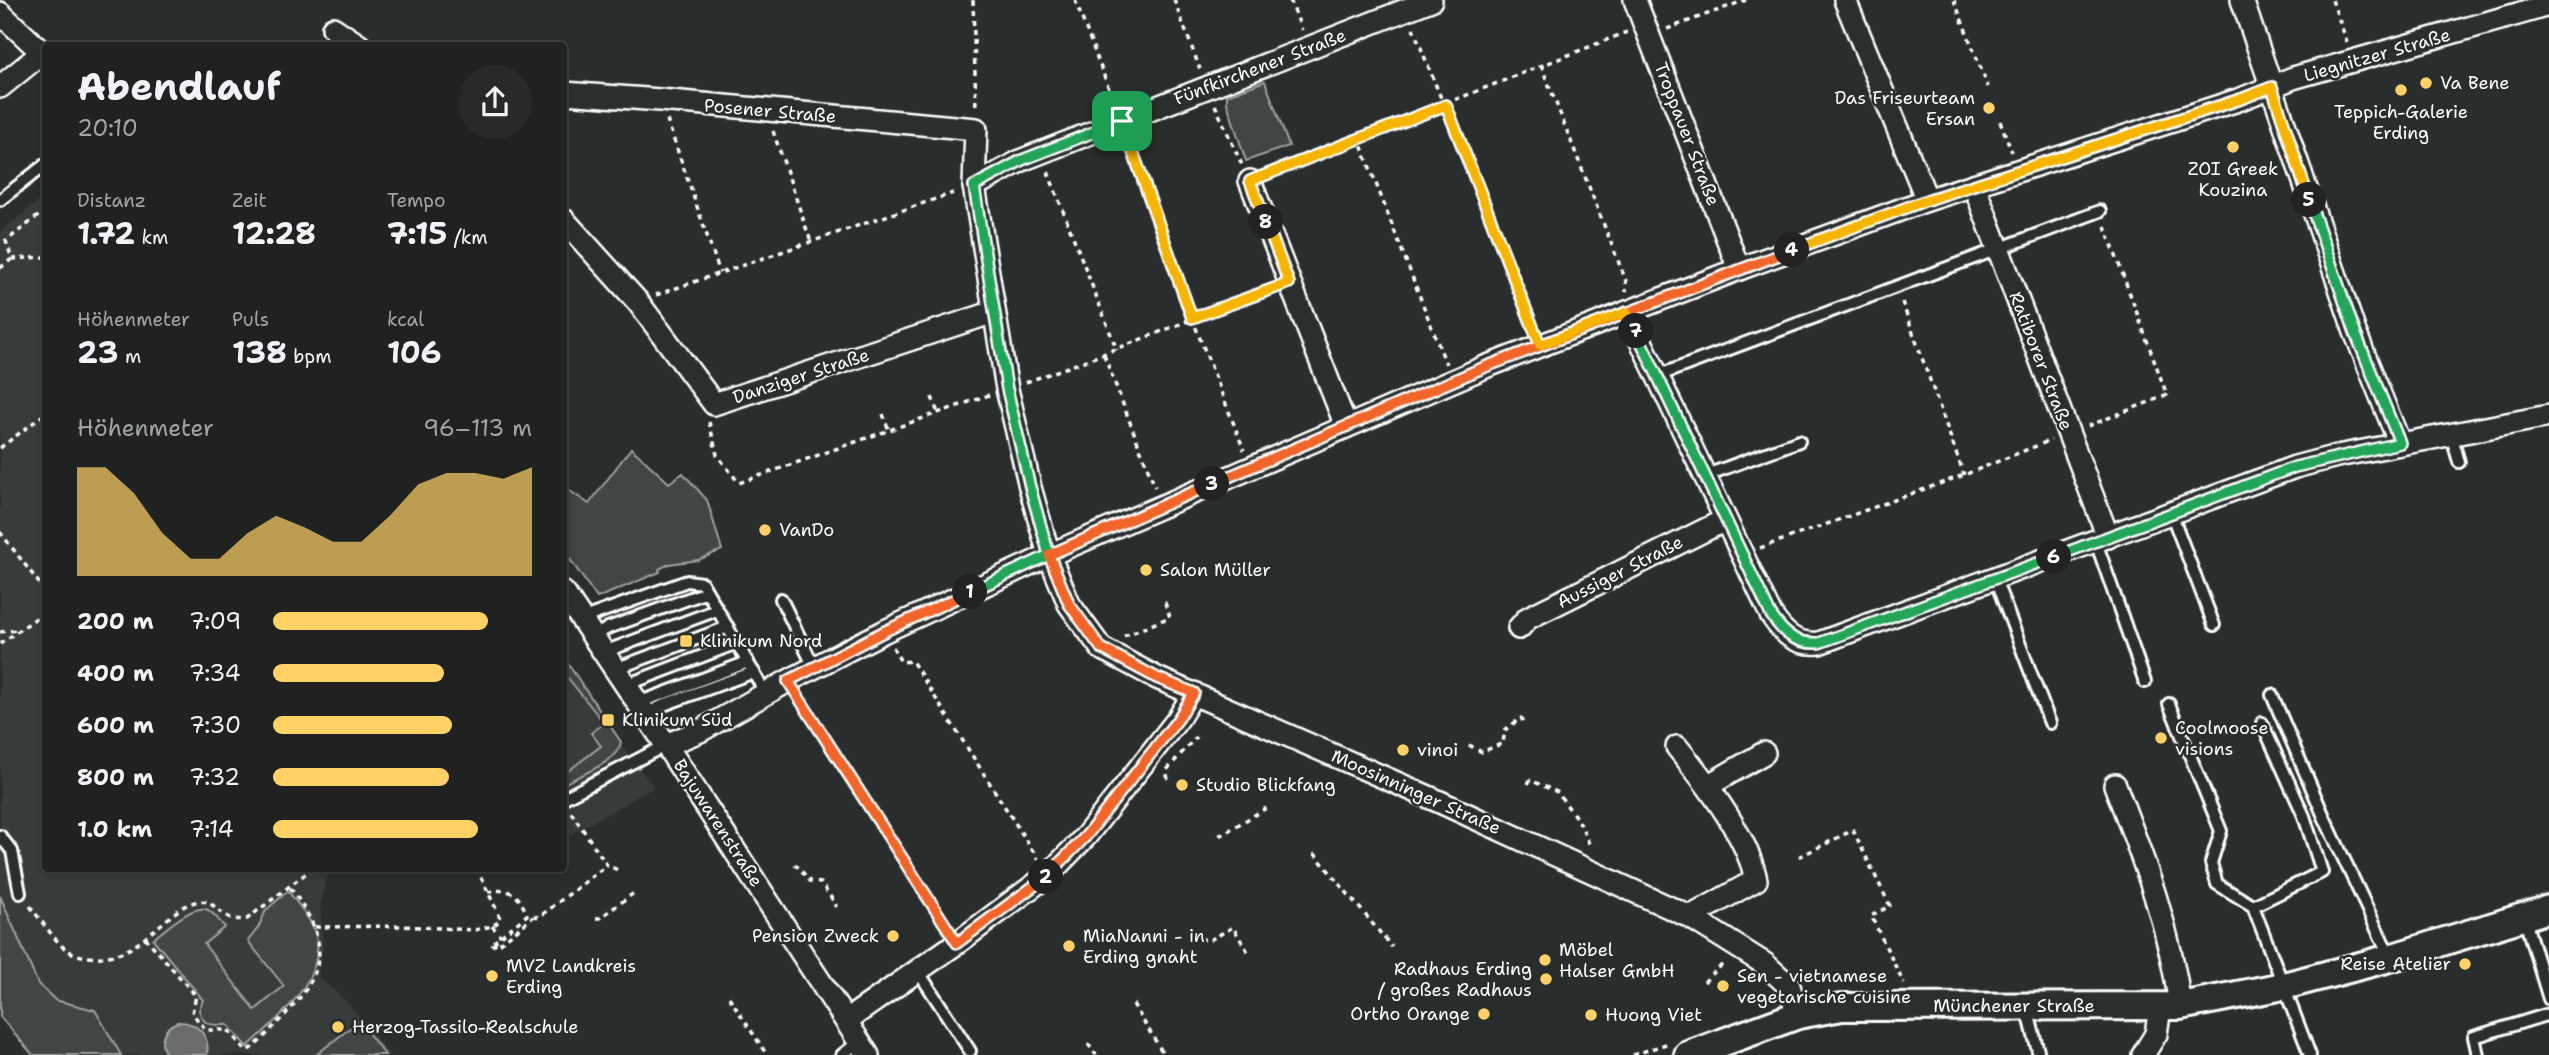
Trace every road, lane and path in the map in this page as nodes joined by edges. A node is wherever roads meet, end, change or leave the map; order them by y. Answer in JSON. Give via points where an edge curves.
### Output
{"nodes":[{"id":1,"x":973,"y":0,"type":"edge"},
{"id":2,"x":1075,"y":0,"type":"edge"},
{"id":3,"x":1290,"y":0,"type":"edge"},
{"id":4,"x":1431,"y":0,"type":"edge"},
{"id":5,"x":1635,"y":0,"type":"edge"},
{"id":6,"x":1746,"y":0,"type":"edge"},
{"id":7,"x":1845,"y":0,"type":"edge"},
{"id":8,"x":1954,"y":0,"type":"edge"},
{"id":9,"x":2242,"y":0,"type":"edge"},
{"id":10,"x":2332,"y":0,"type":"edge"},
{"id":11,"x":2549,"y":5,"type":"edge"},
{"id":12,"x":1405,"y":10,"type":"junction"},
{"id":13,"x":0,"y":13,"type":"edge"},
{"id":14,"x":333,"y":28,"type":"dead end"},
{"id":15,"x":1647,"y":30,"type":"junction"},
{"id":16,"x":354,"y":42,"type":"edge"},
{"id":17,"x":2348,"y":44,"type":"dead end"},
{"id":18,"x":1309,"y":48,"type":"junction"},
{"id":19,"x":42,"y":53,"type":"edge"},
{"id":20,"x":42,"y":55,"type":"edge"},
{"id":21,"x":1541,"y":65,"type":"junction"},
{"id":22,"x":0,"y":87,"type":"edge"},
{"id":23,"x":1988,"y":87,"type":"dead end"},
{"id":24,"x":2272,"y":87,"type":"junction"},
{"id":25,"x":567,"y":93,"type":"edge"},
{"id":26,"x":660,"y":100,"type":"junction"},
{"id":27,"x":1446,"y":105,"type":"junction"},
{"id":28,"x":766,"y":111,"type":"junction"},
{"id":29,"x":1122,"y":121,"type":"junction"},
{"id":30,"x":2000,"y":121,"type":"dead end"},
{"id":31,"x":976,"y":129,"type":"junction"},
{"id":32,"x":1358,"y":137,"type":"junction"},
{"id":33,"x":1044,"y":162,"type":"dead end"},
{"id":34,"x":42,"y":167,"type":"edge"},
{"id":35,"x":2019,"y":170,"type":"junction"},
{"id":36,"x":1250,"y":181,"type":"joint"},
{"id":37,"x":1974,"y":185,"type":"junction"},
{"id":38,"x":974,"y":186,"type":"junction"},
{"id":39,"x":0,"y":200,"type":"edge"},
{"id":40,"x":1927,"y":200,"type":"junction"},
{"id":41,"x":2099,"y":211,"type":"joint"},
{"id":42,"x":42,"y":213,"type":"edge"},
{"id":43,"x":567,"y":223,"type":"edge"},
{"id":44,"x":811,"y":242,"type":"junction"},
{"id":45,"x":1998,"y":248,"type":"junction"},
{"id":46,"x":42,"y":258,"type":"edge"},
{"id":47,"x":12,"y":259,"type":"junction"},
{"id":48,"x":0,"y":268,"type":"edge"},
{"id":49,"x":1739,"y":269,"type":"junction"},
{"id":50,"x":720,"y":273,"type":"junction"},
{"id":51,"x":1289,"y":283,"type":"junction"},
{"id":52,"x":1896,"y":287,"type":"junction"},
{"id":53,"x":638,"y":302,"type":"junction"},
{"id":54,"x":994,"y":312,"type":"junction"},
{"id":55,"x":1627,"y":312,"type":"junction"},
{"id":56,"x":1192,"y":318,"type":"junction"},
{"id":57,"x":1540,"y":345,"type":"junction"},
{"id":58,"x":1117,"y":350,"type":"junction"},
{"id":59,"x":1104,"y":355,"type":"junction"},
{"id":60,"x":1657,"y":376,"type":"junction"},
{"id":61,"x":1452,"y":381,"type":"junction"},
{"id":62,"x":1007,"y":389,"type":"junction"},
{"id":63,"x":933,"y":397,"type":"dead end"},
{"id":64,"x":714,"y":404,"type":"junction"},
{"id":65,"x":938,"y":413,"type":"junction"},
{"id":66,"x":883,"y":414,"type":"dead end"},
{"id":67,"x":42,"y":416,"type":"edge"},
{"id":68,"x":2549,"y":416,"type":"edge"},
{"id":69,"x":1346,"y":426,"type":"junction"},
{"id":70,"x":889,"y":431,"type":"junction"},
{"id":71,"x":2068,"y":433,"type":"junction"},
{"id":72,"x":2451,"y":434,"type":"junction"},
{"id":73,"x":1799,"y":441,"type":"dead end"},
{"id":74,"x":832,"y":443,"type":"dead end"},
{"id":75,"x":2400,"y":443,"type":"junction"},
{"id":76,"x":0,"y":448,"type":"edge"},
{"id":77,"x":834,"y":450,"type":"junction"},
{"id":78,"x":781,"y":461,"type":"dead end"},
{"id":79,"x":2459,"y":462,"type":"dead end"},
{"id":80,"x":783,"y":467,"type":"junction"},
{"id":81,"x":1250,"y":468,"type":"junction"},
{"id":82,"x":1964,"y":475,"type":"junction"},
{"id":83,"x":1704,"y":477,"type":"junction"},
{"id":84,"x":1162,"y":505,"type":"junction"},
{"id":85,"x":2171,"y":513,"type":"junction"},
{"id":86,"x":1725,"y":520,"type":"junction"},
{"id":87,"x":0,"y":532,"type":"edge"},
{"id":88,"x":2102,"y":540,"type":"junction"},
{"id":89,"x":1049,"y":555,"type":"junction"},
{"id":90,"x":1742,"y":555,"type":"junction"},
{"id":91,"x":1994,"y":579,"type":"junction"},
{"id":92,"x":42,"y":587,"type":"edge"},
{"id":93,"x":707,"y":592,"type":"junction"},
{"id":94,"x":567,"y":597,"type":"edge"},
{"id":95,"x":781,"y":599,"type":"dead end"},
{"id":96,"x":1161,"y":604,"type":"dead end"},
{"id":97,"x":718,"y":610,"type":"junction"},
{"id":98,"x":42,"y":614,"type":"edge"},
{"id":99,"x":2214,"y":625,"type":"dead end"},
{"id":100,"x":728,"y":627,"type":"junction"},
{"id":101,"x":1519,"y":628,"type":"dead end"},
{"id":102,"x":18,"y":630,"type":"junction"},
{"id":103,"x":0,"y":632,"type":"edge"},
{"id":104,"x":1115,"y":639,"type":"dead end"},
{"id":105,"x":737,"y":643,"type":"junction"},
{"id":106,"x":0,"y":644,"type":"edge"},
{"id":107,"x":896,"y":652,"type":"dead end"},
{"id":108,"x":751,"y":667,"type":"junction"},
{"id":109,"x":814,"y":667,"type":"junction"},
{"id":110,"x":615,"y":668,"type":"junction"},
{"id":111,"x":788,"y":681,"type":"junction"},
{"id":112,"x":2145,"y":682,"type":"dead end"},
{"id":113,"x":1194,"y":693,"type":"junction"},
{"id":114,"x":766,"y":694,"type":"junction"},
{"id":115,"x":2272,"y":695,"type":"dead end"},
{"id":116,"x":2169,"y":704,"type":"dead end"},
{"id":117,"x":1523,"y":721,"type":"dead end"},
{"id":118,"x":2050,"y":723,"type":"dead end"},
{"id":119,"x":2262,"y":723,"type":"dead end"},
{"id":120,"x":1196,"y":737,"type":"dead end"},
{"id":121,"x":666,"y":745,"type":"junction"},
{"id":122,"x":1469,"y":745,"type":"dead end"},
{"id":123,"x":1677,"y":747,"type":"dead end"},
{"id":124,"x":1764,"y":753,"type":"dead end"},
{"id":125,"x":1168,"y":779,"type":"dead end"},
{"id":126,"x":1528,"y":784,"type":"dead end"},
{"id":127,"x":1709,"y":785,"type":"junction"},
{"id":128,"x":2115,"y":785,"type":"dead end"},
{"id":129,"x":567,"y":796,"type":"edge"},
{"id":130,"x":1268,"y":807,"type":"dead end"},
{"id":131,"x":569,"y":809,"type":"dead end"},
{"id":132,"x":1220,"y":833,"type":"dead end"},
{"id":133,"x":0,"y":836,"type":"edge"},
{"id":134,"x":1314,"y":853,"type":"dead end"},
{"id":135,"x":1799,"y":857,"type":"dead end"},
{"id":136,"x":1596,"y":860,"type":"dead end"},
{"id":137,"x":795,"y":864,"type":"dead end"},
{"id":138,"x":607,"y":865,"type":"junction"},
{"id":139,"x":620,"y":871,"type":"dead end"},
{"id":140,"x":307,"y":872,"type":"edge"},
{"id":141,"x":481,"y":872,"type":"edge"},
{"id":142,"x":1048,"y":876,"type":"junction"},
{"id":143,"x":288,"y":885,"type":"junction"},
{"id":144,"x":488,"y":892,"type":"junction"},
{"id":145,"x":20,"y":893,"type":"joint"},
{"id":146,"x":634,"y":893,"type":"dead end"},
{"id":147,"x":2253,"y":906,"type":"junction"},
{"id":148,"x":834,"y":907,"type":"dead end"},
{"id":149,"x":2542,"y":914,"type":"edge"},
{"id":150,"x":527,"y":915,"type":"junction"},
{"id":151,"x":533,"y":917,"type":"junction"},
{"id":152,"x":1690,"y":917,"type":"junction"},
{"id":153,"x":596,"y":918,"type":"dead end"},
{"id":154,"x":499,"y":921,"type":"junction"},
{"id":155,"x":492,"y":926,"type":"junction"},
{"id":156,"x":315,"y":927,"type":"junction"},
{"id":157,"x":508,"y":931,"type":"junction"},
{"id":158,"x":500,"y":936,"type":"junction"},
{"id":159,"x":145,"y":937,"type":"junction"},
{"id":160,"x":1200,"y":939,"type":"dead end"},
{"id":161,"x":957,"y":943,"type":"junction"},
{"id":162,"x":1392,"y":947,"type":"dead end"},
{"id":163,"x":1246,"y":953,"type":"dead end"},
{"id":164,"x":1734,"y":953,"type":"dead end"},
{"id":165,"x":2390,"y":958,"type":"junction"},
{"id":166,"x":918,"y":971,"type":"junction"},
{"id":167,"x":1704,"y":982,"type":"dead end"},
{"id":168,"x":2284,"y":986,"type":"junction"},
{"id":169,"x":1907,"y":991,"type":"dead end"},
{"id":170,"x":729,"y":997,"type":"dead end"},
{"id":171,"x":2549,"y":999,"type":"edge"},
{"id":172,"x":1133,"y":1004,"type":"dead end"},
{"id":173,"x":2027,"y":1006,"type":"junction"},
{"id":174,"x":2170,"y":1006,"type":"junction"},
{"id":175,"x":2549,"y":1014,"type":"edge"},
{"id":176,"x":1798,"y":1016,"type":"junction"},
{"id":177,"x":847,"y":1020,"type":"junction"},
{"id":178,"x":1088,"y":1044,"type":"dead end"},
{"id":179,"x":864,"y":1048,"type":"edge"},
{"id":180,"x":970,"y":1051,"type":"dead end"},
{"id":181,"x":1158,"y":1052,"type":"dead end"},
{"id":182,"x":2147,"y":1053,"type":"edge"},
{"id":183,"x":767,"y":1055,"type":"edge"},
{"id":184,"x":842,"y":1055,"type":"edge"},
{"id":185,"x":1096,"y":1055,"type":"edge"},
{"id":186,"x":1688,"y":1055,"type":"edge"},
{"id":187,"x":2039,"y":1055,"type":"edge"},
{"id":188,"x":2310,"y":1055,"type":"edge"},
{"id":189,"x":2478,"y":1055,"type":"edge"}],
"edges":[{"from":1,"to":31,"type":"path"},
{"from":2,"to":29,"type":"path"},
{"from":3,"to":18,"type":"path"},
{"from":4,"to":12,"type":"street","name":"Fünfkirchener Straße"},
{"from":5,"to":15,"type":"street","name":"Troppauer Straße"},
{"from":6,"to":15,"type":"path"},
{"from":7,"to":40,"type":"street"},
{"from":8,"to":23,"type":"path"},
{"from":9,"to":24,"type":"street"},
{"from":10,"to":17,"type":"path"},
{"from":11,"to":24,"type":"street","name":"Liegnitzer Straße"},
{"from":12,"to":18,"type":"street","name":"Fünfkirchener Straße"},
{"from":12,"to":27,"type":"path"},
{"from":13,"to":19,"type":"street"},
{"from":14,"to":16,"type":"street"},
{"from":15,"to":21,"type":"path"},
{"from":15,"to":49,"type":"street","name":"Troppauer Straße"},
{"from":18,"to":29,"type":"street","name":"Fünfkirchener Straße"},
{"from":20,"to":22,"type":"street"},
{"from":21,"to":27,"type":"path"},
{"from":21,"to":55,"type":"path","via":[[1626,281]]},
{"from":24,"to":35,"type":"street","name":"Liegnitzer Straße"},
{"from":24,"to":75,"type":"street","via":[[2355,332]]},
{"from":25,"to":26,"type":"street","name":"Posener Straße"},
{"from":26,"to":28,"type":"street","name":"Posener Straße"},
{"from":26,"to":50,"type":"path"},
{"from":27,"to":32,"type":"path"},
{"from":27,"to":57,"type":"path"},
{"from":28,"to":31,"type":"street","name":"Posener Straße"},
{"from":28,"to":44,"type":"path"},
{"from":29,"to":38,"type":"street","name":"Fünfkirchener Straße","via":[[1022,160]]},
{"from":29,"to":56,"type":"path"},
{"from":30,"to":35,"type":"path"},
{"from":31,"to":38,"type":"street","name":"Moosinninger Straße"},
{"from":32,"to":36,"type":"path"},
{"from":32,"to":61,"type":"path"},
{"from":33,"to":58,"type":"path"},
{"from":34,"to":39,"type":"lane"},
{"from":35,"to":37,"type":"street","name":"Liegnitzer Straße"},
{"from":36,"to":51,"type":"street"},
{"from":37,"to":40,"type":"street","name":"Liegnitzer Straße"},
{"from":37,"to":45,"type":"street","name":"Ratiborer Straße"},
{"from":38,"to":44,"type":"path"},
{"from":38,"to":54,"type":"street","name":"Moosinninger Straße"},
{"from":40,"to":49,"type":"street","name":"Liegnitzer Straße"},
{"from":41,"to":45,"type":"lane"},
{"from":41,"to":71,"type":"path","via":[[2167,395]]},
{"from":42,"to":47,"type":"path","via":[[6,241]]},
{"from":43,"to":53,"type":"street","name":"Danziger Straße"},
{"from":44,"to":50,"type":"path"},
{"from":45,"to":52,"type":"lane"},
{"from":45,"to":71,"type":"street","name":"Ratiborer Straße"},
{"from":46,"to":47,"type":"path"},
{"from":47,"to":48,"type":"path"},
{"from":49,"to":55,"type":"street","name":"Liegnitzer Straße"},
{"from":50,"to":53,"type":"path"},
{"from":51,"to":56,"type":"path"},
{"from":51,"to":69,"type":"street"},
{"from":52,"to":60,"type":"lane"},
{"from":52,"to":82,"type":"path"},
{"from":53,"to":64,"type":"street","name":"Danziger Straße"},
{"from":54,"to":62,"type":"street","name":"Moosinninger Straße"},
{"from":54,"to":64,"type":"street","name":"Danziger Straße"},
{"from":55,"to":57,"type":"street","name":"Liegnitzer Straße"},
{"from":55,"to":60,"type":"street"},
{"from":56,"to":58,"type":"path"},
{"from":56,"to":81,"type":"path"},
{"from":57,"to":61,"type":"street","name":"Liegnitzer Straße"},
{"from":58,"to":59,"type":"path"},
{"from":59,"to":62,"type":"path"},
{"from":59,"to":84,"type":"path"},
{"from":60,"to":83,"type":"street"},
{"from":61,"to":69,"type":"street","name":"Liegnitzer Straße"},
{"from":62,"to":65,"type":"path"},
{"from":62,"to":89,"type":"street","name":"Moosinninger Straße"},
{"from":63,"to":65,"type":"path"},
{"from":64,"to":80,"type":"path","via":[[708,421],[717,455],[739,483]]},
{"from":65,"to":70,"type":"path"},
{"from":66,"to":70,"type":"path"},
{"from":67,"to":76,"type":"path"},
{"from":68,"to":72,"type":"street"},
{"from":69,"to":81,"type":"street","name":"Liegnitzer Straße"},
{"from":70,"to":77,"type":"path"},
{"from":71,"to":82,"type":"path"},
{"from":71,"to":88,"type":"street","name":"Ratiborer Straße"},
{"from":72,"to":75,"type":"street"},
{"from":72,"to":79,"type":"lane"},
{"from":73,"to":83,"type":"lane"},
{"from":74,"to":77,"type":"path"},
{"from":75,"to":85,"type":"street","via":[[2295,467]]},
{"from":77,"to":80,"type":"path"},
{"from":78,"to":80,"type":"path"},
{"from":81,"to":84,"type":"street","name":"Liegnitzer Straße"},
{"from":82,"to":90,"type":"path"},
{"from":83,"to":86,"type":"street"},
{"from":84,"to":89,"type":"street","name":"Liegnitzer Straße"},
{"from":85,"to":88,"type":"street"},
{"from":85,"to":99,"type":"lane"},
{"from":86,"to":90,"type":"street"},
{"from":86,"to":101,"type":"street","name":"Aussiger Straße","via":[[1528,618]]},
{"from":87,"to":92,"type":"path"},
{"from":88,"to":91,"type":"street"},
{"from":88,"to":112,"type":"lane"},
{"from":89,"to":109,"type":"street","name":"Liegnitzer Straße"},
{"from":89,"to":113,"type":"street","name":"Moosinninger Straße","via":[[1069,604],[1101,648]]},
{"from":90,"to":91,"type":"street","via":[[1780,628],[1790,638],[1806,643],[1819,643]]},
{"from":91,"to":118,"type":"lane"},
{"from":93,"to":97,"type":"lane"},
{"from":93,"to":110,"type":"lane","via":[[702,583],[687,581]]},
{"from":93,"to":110,"type":"lane","via":[[608,628]]},
{"from":94,"to":110,"type":"street","name":"Bajuwarenstraße"},
{"from":95,"to":109,"type":"lane"},
{"from":96,"to":104,"type":"path","via":[[1165,603],[1170,617]]},
{"from":97,"to":100,"type":"lane"},
{"from":97,"to":110,"type":"lane"},
{"from":98,"to":102,"type":"path"},
{"from":100,"to":105,"type":"lane"},
{"from":100,"to":110,"type":"lane"},
{"from":102,"to":103,"type":"path"},
{"from":102,"to":106,"type":"path"},
{"from":105,"to":108,"type":"lane"},
{"from":105,"to":110,"type":"lane"},
{"from":107,"to":142,"type":"path","via":[[901,662],[912,661]]},
{"from":108,"to":110,"type":"lane"},
{"from":108,"to":114,"type":"lane"},
{"from":109,"to":111,"type":"street","name":"Liegnitzer Straße"},
{"from":110,"to":121,"type":"street","name":"Bajuwarenstraße"},
{"from":111,"to":114,"type":"street","name":"Liegnitzer Straße"},
{"from":111,"to":161,"type":"path"},
{"from":113,"to":142,"type":"street","via":[[1086,836]]},
{"from":113,"to":152,"type":"street","name":"Moosinninger Straße"},
{"from":114,"to":121,"type":"street","name":"Liegnitzer Straße"},
{"from":115,"to":165,"type":"lane"},
{"from":116,"to":147,"type":"lane","via":[[2221,831],[2211,863],[2217,884]]},
{"from":117,"to":122,"type":"path","via":[[1521,718],[1505,730],[1503,743],[1482,752]]},
{"from":119,"to":147,"type":"lane","via":[[2304,816],[2322,872]]},
{"from":120,"to":125,"type":"path","via":[[1166,771]]},
{"from":121,"to":129,"type":"lane"},
{"from":121,"to":177,"type":"street","name":"Bajuwarenstraße"},
{"from":123,"to":127,"type":"street"},
{"from":124,"to":127,"type":"street"},
{"from":126,"to":136,"type":"path","via":[[1530,780],[1557,792],[1580,823]]},
{"from":127,"to":152,"type":"street","via":[[1753,862],[1756,880]]},
{"from":128,"to":174,"type":"street","via":[[2155,888],[2170,945]]},
{"from":130,"to":132,"type":"path"},
{"from":131,"to":138,"type":"path"},
{"from":133,"to":145,"type":"lane","via":[[12,852]]},
{"from":134,"to":162,"type":"path"},
{"from":135,"to":169,"type":"path","via":[[1853,830],[1890,906],[1871,916]]},
{"from":137,"to":148,"type":"path","via":[[811,881],[821,883]]},
{"from":138,"to":139,"type":"path"},
{"from":138,"to":151,"type":"path"},
{"from":140,"to":143,"type":"path"},
{"from":141,"to":144,"type":"path"},
{"from":142,"to":161,"type":"street"},
{"from":143,"to":156,"type":"path"},
{"from":143,"to":159,"type":"path","via":[[247,919],[235,921],[214,905],[196,901]]},
{"from":144,"to":150,"type":"path","via":[[514,893]]},
{"from":144,"to":154,"type":"path"},
{"from":145,"to":159,"type":"path","via":[[62,946],[84,958],[126,951]]},
{"from":146,"to":153,"type":"path"},
{"from":147,"to":168,"type":"lane"},
{"from":149,"to":165,"type":"street","name":"Münchener Straße"},
{"from":149,"to":171,"type":"lane","name":"Münchener Straße"},
{"from":150,"to":151,"type":"path"},
{"from":150,"to":157,"type":"path"},
{"from":151,"to":158,"type":"path","via":[[494,945]]},
{"from":152,"to":176,"type":"street","name":"Moosinninger Straße","via":[[1765,964],[1790,986]]},
{"from":154,"to":155,"type":"path"},
{"from":154,"to":157,"type":"path"},
{"from":155,"to":156,"type":"path","via":[[475,930]]},
{"from":155,"to":158,"type":"path"},
{"from":156,"to":159,"type":"path","via":[[318,956],[310,983],[246,1051],[228,1030],[206,1030],[192,1013],[196,996]]},
{"from":157,"to":158,"type":"path"},
{"from":160,"to":163,"type":"path","via":[[1210,940],[1233,927]]},
{"from":161,"to":166,"type":"street"},
{"from":164,"to":167,"type":"path"},
{"from":165,"to":168,"type":"street","name":"Münchener Straße"},
{"from":166,"to":177,"type":"street"},
{"from":166,"to":180,"type":"lane"},
{"from":168,"to":174,"type":"street","name":"Münchener Straße"},
{"from":168,"to":188,"type":"lane"},
{"from":170,"to":183,"type":"path"},
{"from":172,"to":181,"type":"path","via":[[1161,1050]]},
{"from":173,"to":174,"type":"street","name":"Münchener Straße"},
{"from":173,"to":176,"type":"street","name":"Münchener Straße","via":[[1842,1007]]},
{"from":173,"to":187,"type":"lane"},
{"from":174,"to":182,"type":"street"},
{"from":175,"to":189,"type":"lane","via":[[2474,1037]]},
{"from":176,"to":186,"type":"street","name":"Münchener Straße"},
{"from":177,"to":179,"type":"street","name":"Bajuwarenstraße"},
{"from":178,"to":185,"type":"path"},
{"from":179,"to":184,"type":"lane"}]}
